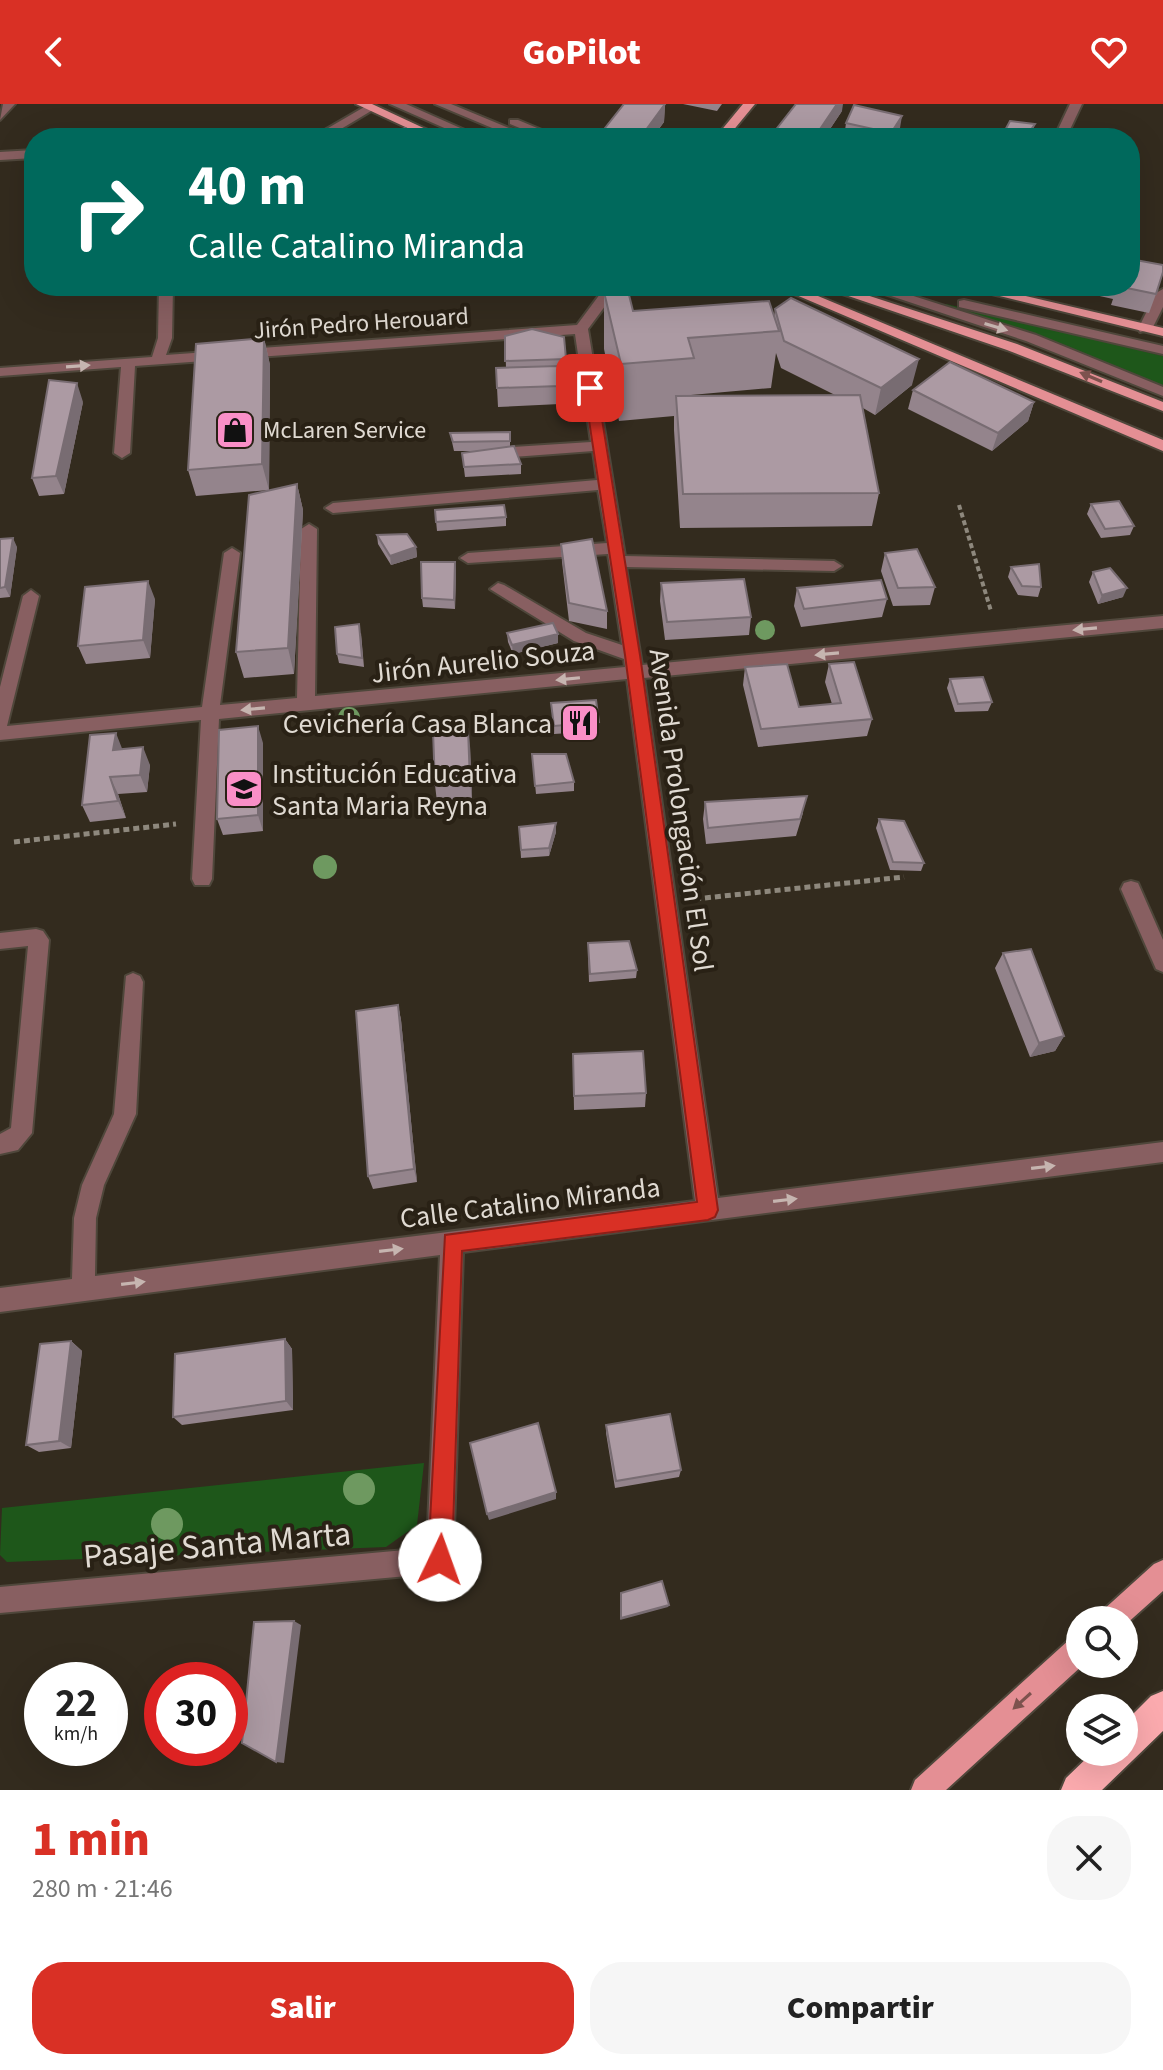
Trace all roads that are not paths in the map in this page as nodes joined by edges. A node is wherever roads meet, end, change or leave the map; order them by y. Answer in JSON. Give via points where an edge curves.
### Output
{"nodes":[{"id":1,"x":9,"y":104,"type":"edge"},
{"id":2,"x":396,"y":104,"type":"edge"},
{"id":3,"x":441,"y":104,"type":"edge"},
{"id":4,"x":470,"y":104,"type":"edge"},
{"id":5,"x":749,"y":104,"type":"edge"},
{"id":6,"x":1076,"y":104,"type":"edge"},
{"id":7,"x":366,"y":106,"type":"edge"},
{"id":8,"x":0,"y":117,"type":"edge"},
{"id":9,"x":332,"y":128,"type":"edge"},
{"id":10,"x":416,"y":128,"type":"edge"},
{"id":11,"x":453,"y":128,"type":"edge"},
{"id":12,"x":502,"y":128,"type":"edge"},
{"id":13,"x":530,"y":128,"type":"edge"},
{"id":14,"x":731,"y":128,"type":"edge"},
{"id":15,"x":1065,"y":128,"type":"edge"},
{"id":16,"x":24,"y":155,"type":"edge"},
{"id":17,"x":0,"y":156,"type":"edge"},
{"id":18,"x":1163,"y":293,"type":"edge"},
{"id":19,"x":166,"y":296,"type":"edge"},
{"id":20,"x":606,"y":296,"type":"edge"},
{"id":21,"x":806,"y":296,"type":"edge"},
{"id":22,"x":856,"y":296,"type":"edge"},
{"id":23,"x":899,"y":296,"type":"edge"},
{"id":24,"x":935,"y":296,"type":"edge"},
{"id":25,"x":1015,"y":296,"type":"edge"},
{"id":26,"x":581,"y":329,"type":"junction"},
{"id":27,"x":1145,"y":329,"type":"junction"},
{"id":28,"x":1163,"y":332,"type":"edge"},
{"id":29,"x":1163,"y":350,"type":"edge"},
{"id":30,"x":158,"y":360,"type":"junction"},
{"id":31,"x":128,"y":362,"type":"junction"},
{"id":32,"x":0,"y":372,"type":"edge"},
{"id":33,"x":1163,"y":392,"type":"edge"},
{"id":34,"x":1163,"y":407,"type":"edge"},
{"id":35,"x":599,"y":446,"type":"junction"},
{"id":36,"x":1163,"y":446,"type":"edge"},
{"id":37,"x":513,"y":452,"type":"edge"},
{"id":38,"x":122,"y":453,"type":"dead end"},
{"id":39,"x":605,"y":484,"type":"junction"},
{"id":40,"x":333,"y":508,"type":"dead end"},
{"id":41,"x":309,"y":529,"type":"dead end"},
{"id":42,"x":232,"y":553,"type":"dead end"},
{"id":43,"x":616,"y":555,"type":"junction"},
{"id":44,"x":468,"y":558,"type":"dead end"},
{"id":45,"x":834,"y":566,"type":"dead end"},
{"id":46,"x":498,"y":589,"type":"dead end"},
{"id":47,"x":31,"y":596,"type":"dead end"},
{"id":48,"x":1163,"y":622,"type":"edge"},
{"id":49,"x":634,"y":664,"type":"junction"},
{"id":50,"x":306,"y":704,"type":"junction"},
{"id":51,"x":210,"y":713,"type":"junction"},
{"id":52,"x":0,"y":722,"type":"edge"},
{"id":53,"x":0,"y":733,"type":"edge"},
{"id":54,"x":202,"y":879,"type":"dead end"},
{"id":55,"x":1131,"y":889,"type":"dead end"},
{"id":56,"x":0,"y":941,"type":"edge"},
{"id":57,"x":1163,"y":963,"type":"edge"},
{"id":58,"x":133,"y":982,"type":"dead end"},
{"id":59,"x":0,"y":1144,"type":"edge"},
{"id":60,"x":1163,"y":1152,"type":"edge"},
{"id":61,"x":708,"y":1210,"type":"junction"},
{"id":62,"x":452,"y":1243,"type":"junction"},
{"id":63,"x":83,"y":1289,"type":"junction"},
{"id":64,"x":0,"y":1300,"type":"edge"},
{"id":65,"x":1163,"y":1573,"type":"edge"},
{"id":66,"x":0,"y":1600,"type":"edge"},
{"id":67,"x":1126,"y":1606,"type":"edge"},
{"id":68,"x":1066,"y":1662,"type":"edge"},
{"id":69,"x":1163,"y":1708,"type":"edge"},
{"id":70,"x":1138,"y":1732,"type":"edge"},
{"id":71,"x":1103,"y":1766,"type":"edge"},
{"id":72,"x":925,"y":1790,"type":"edge"},
{"id":73,"x":1078,"y":1790,"type":"edge"}],
"edges":[{"from":1,"to":8,"type":"street"},
{"from":2,"to":11,"type":"street"},
{"from":3,"to":12,"type":"street"},
{"from":4,"to":13,"type":"street"},
{"from":5,"to":14,"type":"main road"},
{"from":6,"to":15,"type":"street"},
{"from":7,"to":9,"type":"street"},
{"from":7,"to":10,"type":"main road"},
{"from":16,"to":17,"type":"street"},
{"from":18,"to":27,"type":"street"},
{"from":19,"to":30,"type":"street","via":[[165,338]]},
{"from":20,"to":26,"type":"street"},
{"from":21,"to":36,"type":"main road"},
{"from":34,"to":22,"type":"main road","one_way":true,"via":[[1026,352]]},
{"from":23,"to":33,"type":"street","one_way":true,"via":[[1031,338]]},
{"from":24,"to":29,"type":"street"},
{"from":25,"to":27,"type":"main road"},
{"from":26,"to":30,"type":"street","name":"Jirón Pedro Herouard"},
{"from":26,"to":35,"type":"street","name":"Avenida Prolongación El Sol"},
{"from":27,"to":28,"type":"main road"},
{"from":30,"to":31,"type":"street","name":"Jirón Pedro Herouard"},
{"from":32,"to":31,"type":"street","name":"Jirón Pedro Herouard","one_way":true},
{"from":31,"to":38,"type":"street"},
{"from":35,"to":37,"type":"street"},
{"from":35,"to":39,"type":"street","name":"Avenida Prolongación El Sol"},
{"from":39,"to":40,"type":"street"},
{"from":39,"to":43,"type":"street","name":"Avenida Prolongación El Sol"},
{"from":41,"to":50,"type":"street"},
{"from":42,"to":51,"type":"street"},
{"from":43,"to":44,"type":"street"},
{"from":43,"to":45,"type":"street"},
{"from":43,"to":49,"type":"street","name":"Avenida Prolongación El Sol"},
{"from":46,"to":49,"type":"street"},
{"from":47,"to":52,"type":"street"},
{"from":48,"to":49,"type":"street","name":"Jirón Aurelio Souza","one_way":true},
{"from":49,"to":50,"type":"street","name":"Jirón Aurelio Souza","one_way":true},
{"from":49,"to":61,"type":"street","name":"Avenida Prolongación El Sol"},
{"from":50,"to":51,"type":"street","name":"Jirón Aurelio Souza","one_way":true},
{"from":51,"to":53,"type":"street","name":"Jirón Aurelio Souza"},
{"from":51,"to":54,"type":"street"},
{"from":55,"to":57,"type":"street"},
{"from":56,"to":59,"type":"street","via":[[39,940],[21,1133]]},
{"from":58,"to":63,"type":"street","via":[[125,1114],[93,1185],[85,1218]]},
{"from":61,"to":60,"type":"street","name":"Calle Catalino Miranda","one_way":true},
{"from":61,"to":62,"type":"street","name":"Calle Catalino Miranda"},
{"from":63,"to":62,"type":"street","name":"Calle Catalino Miranda","one_way":true},
{"from":62,"to":66,"type":"street","name":"Pasaje Santa Marta","via":[[440,1560]]},
{"from":63,"to":64,"type":"street","name":"Calle Catalino Miranda"},
{"from":65,"to":67,"type":"main road"},
{"from":68,"to":72,"type":"main road","one_way":true},
{"from":69,"to":70,"type":"highway"},
{"from":71,"to":73,"type":"highway"}]}
